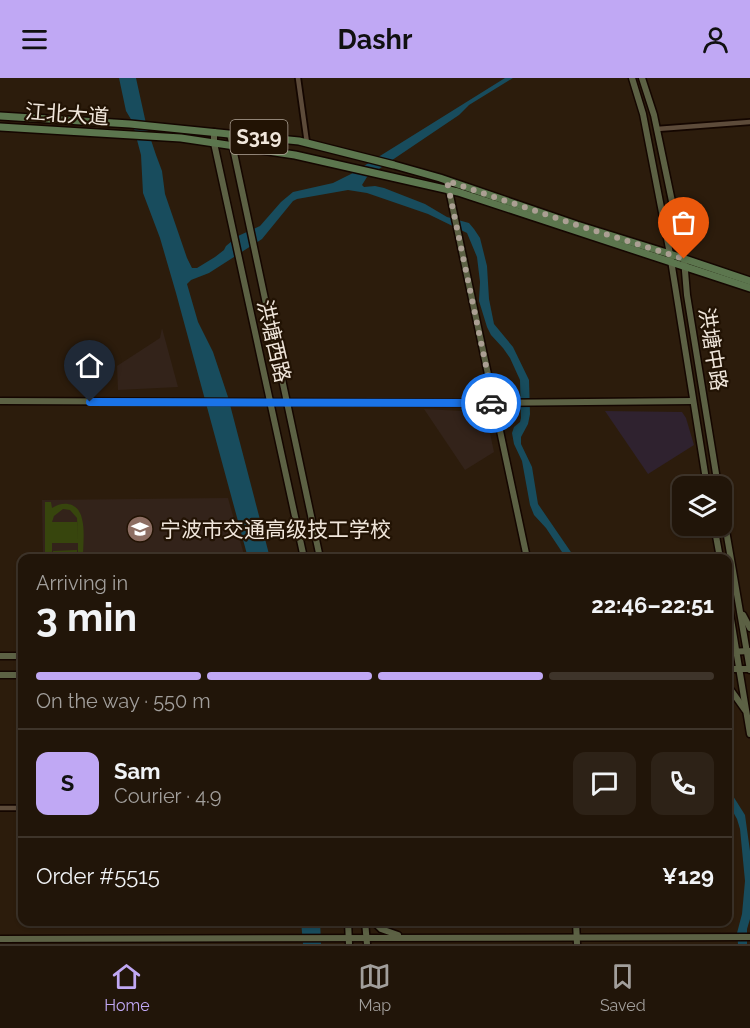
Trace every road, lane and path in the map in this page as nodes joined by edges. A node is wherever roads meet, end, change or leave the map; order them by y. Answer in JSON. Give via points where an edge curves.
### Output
{"nodes":[{"id":1,"x":298,"y":78,"type":"edge"},
{"id":2,"x":632,"y":78,"type":"edge"},
{"id":3,"x":642,"y":78,"type":"edge"},
{"id":4,"x":0,"y":116,"type":"edge"},
{"id":5,"x":750,"y":122,"type":"edge"},
{"id":6,"x":0,"y":126,"type":"edge"},
{"id":7,"x":657,"y":129,"type":"junction"},
{"id":8,"x":214,"y":132,"type":"junction"},
{"id":9,"x":230,"y":134,"type":"junction"},
{"id":10,"x":214,"y":143,"type":"junction"},
{"id":11,"x":307,"y":143,"type":"junction"},
{"id":12,"x":232,"y":146,"type":"junction"},
{"id":13,"x":447,"y":181,"type":"junction"},
{"id":14,"x":450,"y":190,"type":"junction"},
{"id":15,"x":670,"y":254,"type":"junction"},
{"id":16,"x":684,"y":259,"type":"junction"},
{"id":17,"x":671,"y":262,"type":"junction"},
{"id":18,"x":685,"y":267,"type":"junction"},
{"id":19,"x":750,"y":281,"type":"edge"},
{"id":20,"x":750,"y":288,"type":"edge"},
{"id":21,"x":0,"y":401,"type":"edge"},
{"id":22,"x":693,"y":401,"type":"junction"},
{"id":23,"x":271,"y":403,"type":"junction"},
{"id":24,"x":287,"y":403,"type":"junction"},
{"id":25,"x":494,"y":404,"type":"junction"},
{"id":26,"x":705,"y":476,"type":"edge"},
{"id":27,"x":716,"y":476,"type":"edge"},
{"id":28,"x":716,"y":536,"type":"edge"},
{"id":29,"x":727,"y":536,"type":"edge"},
{"id":30,"x":303,"y":554,"type":"edge"},
{"id":31,"x":319,"y":554,"type":"edge"},
{"id":32,"x":525,"y":554,"type":"edge"},
{"id":33,"x":719,"y":554,"type":"edge"},
{"id":34,"x":730,"y":554,"type":"edge"},
{"id":35,"x":732,"y":565,"type":"edge"},
{"id":36,"x":739,"y":606,"type":"junction"},
{"id":37,"x":732,"y":628,"type":"edge"},
{"id":38,"x":750,"y":628,"type":"edge"},
{"id":39,"x":736,"y":651,"type":"junction"},
{"id":40,"x":748,"y":651,"type":"edge"},
{"id":41,"x":732,"y":652,"type":"edge"},
{"id":42,"x":0,"y":656,"type":"edge"},
{"id":43,"x":18,"y":656,"type":"edge"},
{"id":44,"x":732,"y":669,"type":"edge"},
{"id":45,"x":739,"y":669,"type":"junction"},
{"id":46,"x":750,"y":669,"type":"edge"},
{"id":47,"x":0,"y":675,"type":"edge"},
{"id":48,"x":18,"y":675,"type":"edge"},
{"id":49,"x":732,"y":692,"type":"edge"},
{"id":50,"x":747,"y":713,"type":"junction"},
{"id":51,"x":750,"y":734,"type":"edge"},
{"id":52,"x":0,"y":808,"type":"edge"},
{"id":53,"x":18,"y":808,"type":"edge"},
{"id":54,"x":348,"y":926,"type":"edge"},
{"id":55,"x":366,"y":926,"type":"edge"},
{"id":56,"x":378,"y":926,"type":"edge"},
{"id":57,"x":576,"y":926,"type":"edge"},
{"id":58,"x":410,"y":937,"type":"junction"},
{"id":59,"x":750,"y":937,"type":"edge"},
{"id":60,"x":0,"y":939,"type":"edge"},
{"id":61,"x":349,"y":941,"type":"edge"},
{"id":62,"x":367,"y":941,"type":"edge"},
{"id":63,"x":577,"y":941,"type":"edge"}],
"edges":[{"from":1,"to":11,"type":"street"},
{"from":2,"to":15,"type":"main road","name":"洪塘中路","via":[[643,114]]},
{"from":3,"to":7,"type":"main road","name":"洪塘中路"},
{"from":4,"to":8,"type":"main road","name":"江北大道","number":"S319"},
{"from":5,"to":7,"type":"street"},
{"from":6,"to":10,"type":"main road","name":"江北大道","number":"S319"},
{"from":7,"to":16,"type":"main road","name":"洪塘中路"},
{"from":8,"to":9,"type":"main road","number":"S319"},
{"from":8,"to":10,"type":"main road","name":"洪塘西路"},
{"from":9,"to":11,"type":"main road","number":"S319"},
{"from":9,"to":12,"type":"main road","name":"洪塘西路"},
{"from":10,"to":12,"type":"main road","number":"S319"},
{"from":10,"to":23,"type":"main road","name":"洪塘西路"},
{"from":11,"to":13,"type":"main road","number":"S319"},
{"from":12,"to":14,"type":"main road","number":"S319","via":[[295,155]]},
{"from":12,"to":24,"type":"main road","name":"洪塘西路"},
{"from":13,"to":14,"type":"main road"},
{"from":13,"to":15,"type":"main road"},
{"from":14,"to":17,"type":"main road"},
{"from":14,"to":25,"type":"main road"},
{"from":15,"to":16,"type":"main road"},
{"from":15,"to":17,"type":"main road","name":"洪塘中路"},
{"from":16,"to":18,"type":"main road","name":"洪塘中路"},
{"from":16,"to":19,"type":"main road"},
{"from":17,"to":18,"type":"main road"},
{"from":17,"to":22,"type":"main road","name":"洪塘中路"},
{"from":18,"to":20,"type":"main road"},
{"from":18,"to":27,"type":"main road","name":"洪塘中路"},
{"from":21,"to":23,"type":"main road"},
{"from":22,"to":25,"type":"main road"},
{"from":22,"to":26,"type":"main road","name":"洪塘中路"},
{"from":23,"to":24,"type":"main road"},
{"from":23,"to":30,"type":"main road","name":"洪塘西路"},
{"from":24,"to":25,"type":"main road"},
{"from":24,"to":31,"type":"main road","name":"洪塘西路"},
{"from":25,"to":32,"type":"main road"},
{"from":28,"to":33,"type":"main road"},
{"from":29,"to":34,"type":"main road"},
{"from":35,"to":36,"type":"main road"},
{"from":36,"to":38,"type":"main road"},
{"from":36,"to":40,"type":"main road"},
{"from":37,"to":39,"type":"main road"},
{"from":39,"to":40,"type":"main road"},
{"from":39,"to":41,"type":"main road"},
{"from":39,"to":45,"type":"main road"},
{"from":40,"to":46,"type":"main road"},
{"from":42,"to":43,"type":"main road"},
{"from":44,"to":45,"type":"main road"},
{"from":45,"to":46,"type":"main road"},
{"from":45,"to":50,"type":"main road"},
{"from":47,"to":48,"type":"main road"},
{"from":49,"to":50,"type":"main road"},
{"from":50,"to":51,"type":"main road"},
{"from":52,"to":53,"type":"street"},
{"from":54,"to":61,"type":"main road"},
{"from":55,"to":62,"type":"main road"},
{"from":56,"to":58,"type":"main road"},
{"from":57,"to":63,"type":"main road"},
{"from":58,"to":62,"type":"main road"},
{"from":58,"to":63,"type":"main road"},
{"from":59,"to":63,"type":"main road"},
{"from":60,"to":61,"type":"main road"},
{"from":61,"to":62,"type":"main road"}]}
